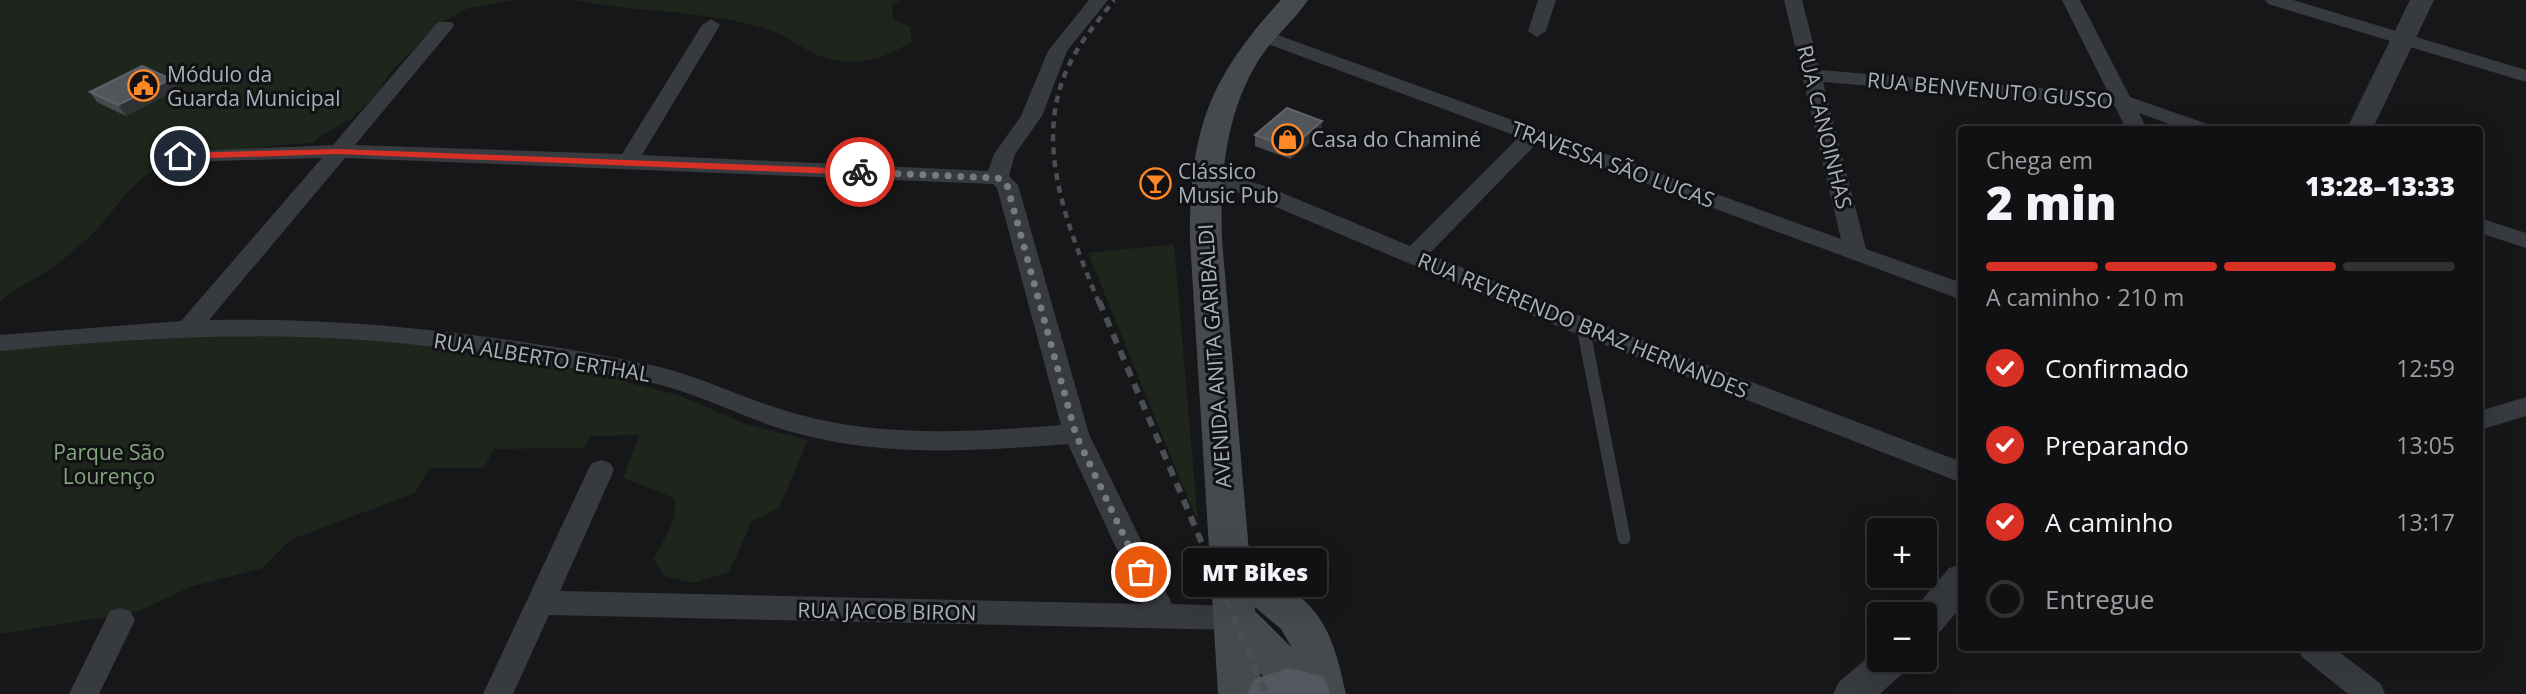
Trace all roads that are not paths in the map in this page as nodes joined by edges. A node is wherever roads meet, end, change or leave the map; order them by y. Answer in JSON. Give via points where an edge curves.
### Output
{"nodes":[{"id":1,"x":1099,"y":0,"type":"edge"},
{"id":2,"x":1295,"y":0,"type":"edge"},
{"id":3,"x":1547,"y":0,"type":"edge"},
{"id":4,"x":1793,"y":0,"type":"edge"},
{"id":5,"x":2071,"y":0,"type":"edge"},
{"id":6,"x":2274,"y":0,"type":"edge"},
{"id":7,"x":2422,"y":0,"type":"edge"},
{"id":8,"x":711,"y":25,"type":"dead end"},
{"id":9,"x":445,"y":26,"type":"dead end"},
{"id":10,"x":1537,"y":32,"type":"dead end"},
{"id":11,"x":1264,"y":36,"type":"junction"},
{"id":12,"x":2403,"y":39,"type":"junction"},
{"id":13,"x":1812,"y":75,"type":"junction"},
{"id":14,"x":2526,"y":76,"type":"edge"},
{"id":15,"x":2123,"y":101,"type":"junction"},
{"id":16,"x":2135,"y":126,"type":"edge"},
{"id":17,"x":2195,"y":126,"type":"edge"},
{"id":18,"x":2361,"y":126,"type":"edge"},
{"id":19,"x":1533,"y":135,"type":"junction"},
{"id":20,"x":337,"y":152,"type":"junction"},
{"id":21,"x":180,"y":156,"type":"dead end"},
{"id":22,"x":628,"y":161,"type":"junction"},
{"id":23,"x":1205,"y":174,"type":"junction"},
{"id":24,"x":998,"y":178,"type":"junction"},
{"id":25,"x":2483,"y":226,"type":"edge"},
{"id":26,"x":2526,"y":241,"type":"edge"},
{"id":27,"x":1856,"y":254,"type":"junction"},
{"id":28,"x":1414,"y":256,"type":"junction"},
{"id":29,"x":1958,"y":291,"type":"edge"},
{"id":30,"x":1583,"y":327,"type":"junction"},
{"id":31,"x":189,"y":328,"type":"junction"},
{"id":32,"x":0,"y":343,"type":"edge"},
{"id":33,"x":2526,"y":406,"type":"edge"},
{"id":34,"x":2483,"y":420,"type":"edge"},
{"id":35,"x":1076,"y":435,"type":"junction"},
{"id":36,"x":601,"y":470,"type":"dead end"},
{"id":37,"x":1958,"y":471,"type":"edge"},
{"id":38,"x":1624,"y":538,"type":"dead end"},
{"id":39,"x":1229,"y":570,"type":"junction"},
{"id":40,"x":1958,"y":584,"type":"edge"},
{"id":41,"x":540,"y":603,"type":"junction"},
{"id":42,"x":1937,"y":609,"type":"edge"},
{"id":43,"x":1163,"y":617,"type":"junction"},
{"id":44,"x":1234,"y":618,"type":"junction"},
{"id":45,"x":120,"y":620,"type":"dead end"},
{"id":46,"x":2317,"y":651,"type":"edge"},
{"id":47,"x":1877,"y":672,"type":"edge"},
{"id":48,"x":1302,"y":693,"type":"edge"},
{"id":49,"x":84,"y":694,"type":"edge"},
{"id":50,"x":498,"y":694,"type":"edge"},
{"id":51,"x":1240,"y":694,"type":"edge"},
{"id":52,"x":1853,"y":694,"type":"edge"},
{"id":53,"x":2370,"y":694,"type":"edge"}],
"edges":[{"from":1,"to":24,"type":"street","via":[[1056,52],[1034,111],[999,159]]},
{"from":2,"to":11,"type":"main road","name":"AVENIDA ANITA GARIBALDI"},
{"from":3,"to":10,"type":"street"},
{"from":4,"to":13,"type":"street","name":"RUA CANOINHAS"},
{"from":5,"to":15,"type":"street"},
{"from":6,"to":12,"type":"street"},
{"from":7,"to":12,"type":"street"},
{"from":8,"to":22,"type":"street"},
{"from":9,"to":20,"type":"street"},
{"from":11,"to":19,"type":"street","name":"TRAVESSA SÃO LUCAS"},
{"from":11,"to":23,"type":"main road","name":"AVENIDA ANITA GARIBALDI","via":[[1225,98]]},
{"from":12,"to":14,"type":"street"},
{"from":12,"to":18,"type":"street"},
{"from":13,"to":15,"type":"street","name":"RUA BENVENUTO GUSSO"},
{"from":13,"to":27,"type":"street","name":"RUA CANOINHAS"},
{"from":15,"to":16,"type":"street"},
{"from":15,"to":17,"type":"street","name":"RUA BENVENUTO GUSSO"},
{"from":19,"to":27,"type":"street","name":"TRAVESSA SÃO LUCAS"},
{"from":19,"to":28,"type":"street"},
{"from":20,"to":21,"type":"street"},
{"from":20,"to":22,"type":"street"},
{"from":20,"to":31,"type":"street"},
{"from":22,"to":24,"type":"street"},
{"from":23,"to":28,"type":"street","name":"RUA REVERENDO BRAZ HERNANDES"},
{"from":23,"to":39,"type":"main road","name":"AVENIDA ANITA GARIBALDI"},
{"from":24,"to":35,"type":"street","via":[[1007,185]]},
{"from":25,"to":26,"type":"street"},
{"from":27,"to":29,"type":"street","name":"TRAVESSA SÃO LUCAS"},
{"from":28,"to":30,"type":"street","name":"RUA REVERENDO BRAZ HERNANDES"},
{"from":30,"to":37,"type":"street","name":"RUA REVERENDO BRAZ HERNANDES"},
{"from":30,"to":38,"type":"lane"},
{"from":31,"to":32,"type":"street","name":"RUA ALBERTO ERTHAL"},
{"from":31,"to":35,"type":"street","name":"RUA ALBERTO ERTHAL","via":[[320,329],[492,346],[653,374],[707,389],[794,423],[881,440],[985,441]]},
{"from":33,"to":34,"type":"street"},
{"from":35,"to":43,"type":"street"},
{"from":36,"to":41,"type":"street"},
{"from":39,"to":44,"type":"main road","name":"AVENIDA ANITA GARIBALDI"},
{"from":39,"to":48,"type":"main road","via":[[1296,615],[1309,633],[1318,656]]},
{"from":40,"to":42,"type":"street"},
{"from":41,"to":43,"type":"street","name":"RUA JACOB BIRON"},
{"from":41,"to":50,"type":"street"},
{"from":43,"to":44,"type":"street","name":"RUA JACOB BIRON"},
{"from":44,"to":48,"type":"main road"},
{"from":44,"to":51,"type":"main road","name":"AVENIDA ANITA GARIBALDI"},
{"from":45,"to":49,"type":"street"},
{"from":46,"to":53,"type":"street"},
{"from":47,"to":52,"type":"street"}]}
